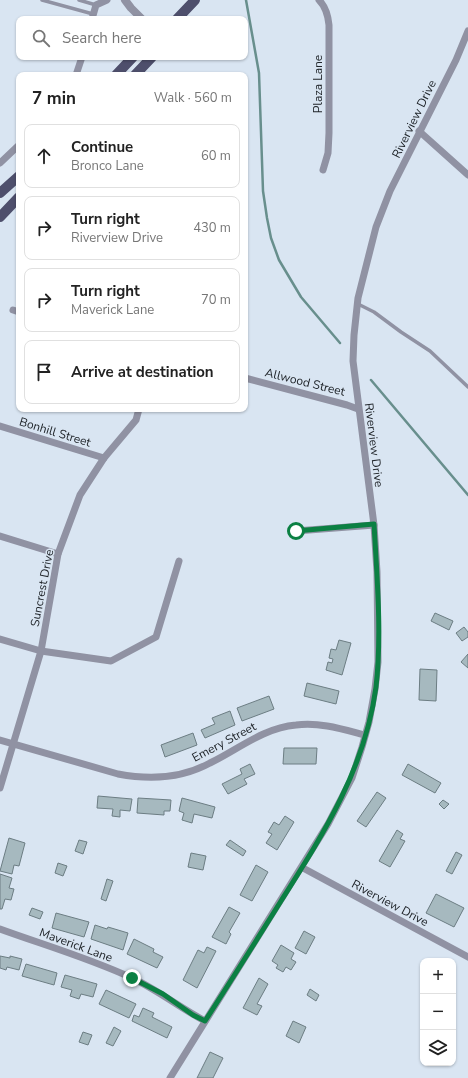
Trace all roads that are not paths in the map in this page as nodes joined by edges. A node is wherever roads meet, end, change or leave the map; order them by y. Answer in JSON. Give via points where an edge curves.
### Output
{"nodes":[{"id":1,"x":42,"y":0,"type":"edge"},
{"id":2,"x":79,"y":0,"type":"edge"},
{"id":3,"x":107,"y":0,"type":"edge"},
{"id":4,"x":125,"y":0,"type":"edge"},
{"id":5,"x":195,"y":0,"type":"edge"},
{"id":6,"x":319,"y":0,"type":"edge"},
{"id":7,"x":96,"y":5,"type":"junction"},
{"id":8,"x":92,"y":16,"type":"edge"},
{"id":9,"x":139,"y":16,"type":"edge"},
{"id":10,"x":180,"y":16,"type":"edge"},
{"id":11,"x":468,"y":31,"type":"edge"},
{"id":12,"x":81,"y":60,"type":"edge"},
{"id":13,"x":130,"y":60,"type":"edge"},
{"id":14,"x":149,"y":60,"type":"edge"},
{"id":15,"x":77,"y":72,"type":"edge"},
{"id":16,"x":119,"y":72,"type":"edge"},
{"id":17,"x":138,"y":72,"type":"edge"},
{"id":18,"x":419,"y":131,"type":"junction"},
{"id":19,"x":16,"y":149,"type":"edge"},
{"id":20,"x":0,"y":163,"type":"edge"},
{"id":21,"x":323,"y":170,"type":"dead end"},
{"id":22,"x":468,"y":175,"type":"edge"},
{"id":23,"x":16,"y":179,"type":"edge"},
{"id":24,"x":0,"y":193,"type":"edge"},
{"id":25,"x":16,"y":200,"type":"edge"},
{"id":26,"x":0,"y":217,"type":"edge"},
{"id":27,"x":358,"y":304,"type":"junction"},
{"id":28,"x":248,"y":379,"type":"edge"},
{"id":29,"x":468,"y":387,"type":"edge"},
{"id":30,"x":358,"y":409,"type":"junction"},
{"id":31,"x":138,"y":412,"type":"edge"},
{"id":32,"x":0,"y":426,"type":"edge"},
{"id":33,"x":104,"y":458,"type":"junction"},
{"id":34,"x":374,"y":524,"type":"junction"},
{"id":35,"x":296,"y":531,"type":"dead end"},
{"id":36,"x":0,"y":536,"type":"edge"},
{"id":37,"x":58,"y":554,"type":"junction"},
{"id":38,"x":180,"y":561,"type":"dead end"},
{"id":39,"x":0,"y":639,"type":"edge"},
{"id":40,"x":41,"y":651,"type":"junction"},
{"id":41,"x":365,"y":735,"type":"junction"},
{"id":42,"x":0,"y":740,"type":"edge"},
{"id":43,"x":14,"y":744,"type":"junction"},
{"id":44,"x":0,"y":788,"type":"edge"},
{"id":45,"x":302,"y":868,"type":"junction"},
{"id":46,"x":0,"y":929,"type":"edge"},
{"id":47,"x":468,"y":958,"type":"edge"},
{"id":48,"x":205,"y":1021,"type":"junction"},
{"id":49,"x":170,"y":1078,"type":"edge"}],
"edges":[{"from":1,"to":8,"type":"lane"},
{"from":2,"to":7,"type":"lane"},
{"from":3,"to":7,"type":"street"},
{"from":4,"to":9,"type":"street"},
{"from":5,"to":10,"type":"main road"},
{"from":6,"to":21,"type":"street","name":"Plaza Lane","via":[[328,14],[329,25],[329,133],[328,154]]},
{"from":7,"to":8,"type":"street"},
{"from":11,"to":18,"type":"street","name":"Riverview Drive"},
{"from":12,"to":15,"type":"street"},
{"from":13,"to":16,"type":"main road"},
{"from":14,"to":17,"type":"main road"},
{"from":18,"to":22,"type":"street"},
{"from":18,"to":27,"type":"street","name":"Riverview Drive","via":[[376,227]]},
{"from":19,"to":20,"type":"street"},
{"from":23,"to":24,"type":"main road"},
{"from":25,"to":26,"type":"main road"},
{"from":27,"to":29,"type":"lane","via":[[374,312],[430,351]]},
{"from":27,"to":30,"type":"street","name":"Riverview Drive","via":[[353,361]]},
{"from":28,"to":30,"type":"street","name":"Allwood Street"},
{"from":30,"to":34,"type":"street","name":"Riverview Drive"},
{"from":31,"to":33,"type":"street","name":"Suncrest Drive","via":[[136,420]]},
{"from":32,"to":33,"type":"street","name":"Bonhill Street"},
{"from":33,"to":37,"type":"street","name":"Suncrest Drive","via":[[80,495]]},
{"from":34,"to":35,"type":"street"},
{"from":34,"to":41,"type":"street","name":"Riverview Drive","via":[[378,662]]},
{"from":36,"to":37,"type":"street"},
{"from":37,"to":40,"type":"street","name":"Suncrest Drive"},
{"from":38,"to":40,"type":"street","via":[[156,637],[110,661]]},
{"from":39,"to":40,"type":"street"},
{"from":40,"to":43,"type":"street","name":"Suncrest Drive"},
{"from":41,"to":43,"type":"street","name":"Emery Street","via":[[329,726],[295,725],[251,739],[194,771],[171,777],[153,778],[118,774]]},
{"from":41,"to":45,"type":"street","name":"Riverview Drive","via":[[352,778]]},
{"from":42,"to":43,"type":"street","name":"Emery Street"},
{"from":43,"to":44,"type":"street","name":"Suncrest Drive"},
{"from":45,"to":47,"type":"street","name":"Riverview Drive"},
{"from":45,"to":48,"type":"street","name":"Riverview Drive"},
{"from":46,"to":48,"type":"street","name":"Maverick Lane","via":[[101,964],[163,994]]},
{"from":48,"to":49,"type":"street","name":"Riverview Drive"}]}
